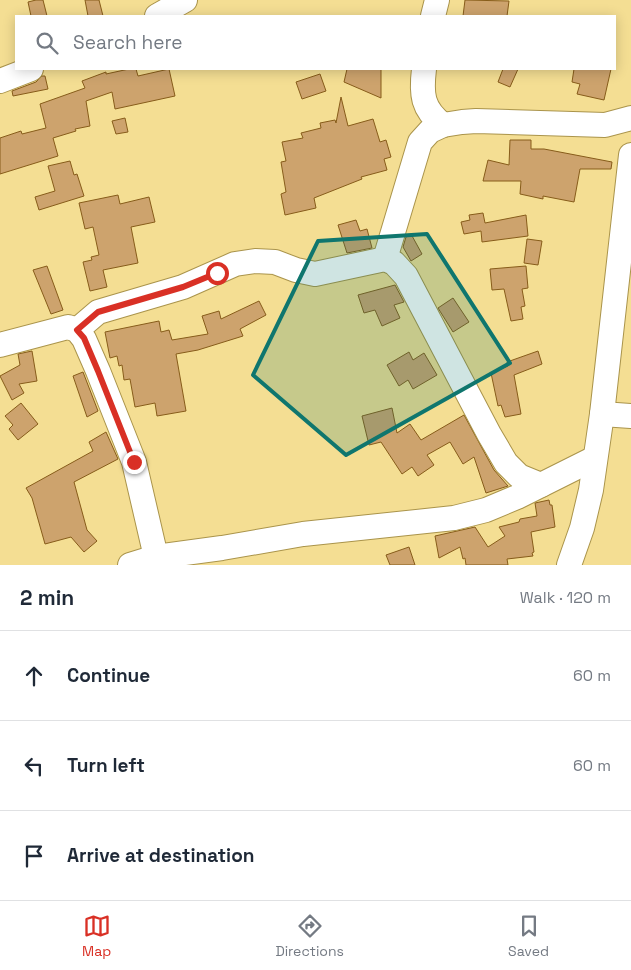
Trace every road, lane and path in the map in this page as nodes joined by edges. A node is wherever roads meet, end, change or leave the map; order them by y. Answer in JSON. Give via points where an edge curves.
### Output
{"nodes":[{"id":1,"x":185,"y":0,"type":"edge"},
{"id":2,"x":437,"y":0,"type":"edge"},
{"id":3,"x":159,"y":15,"type":"edge"},
{"id":4,"x":433,"y":15,"type":"edge"},
{"id":5,"x":28,"y":70,"type":"edge"},
{"id":6,"x":424,"y":70,"type":"edge"},
{"id":7,"x":0,"y":81,"type":"edge"},
{"id":8,"x":631,"y":118,"type":"edge"},
{"id":9,"x":442,"y":125,"type":"junction"},
{"id":10,"x":631,"y":155,"type":"edge"},
{"id":11,"x":385,"y":259,"type":"junction"},
{"id":12,"x":77,"y":330,"type":"junction"},
{"id":13,"x":0,"y":345,"type":"edge"},
{"id":14,"x":602,"y":414,"type":"junction"},
{"id":15,"x":631,"y":416,"type":"edge"},
{"id":16,"x":594,"y":458,"type":"junction"},
{"id":17,"x":541,"y":485,"type":"junction"},
{"id":18,"x":139,"y":563,"type":"edge"},
{"id":19,"x":569,"y":565,"type":"edge"}],
"edges":[{"from":1,"to":3,"type":"street"},
{"from":2,"to":4,"type":"street"},
{"from":5,"to":7,"type":"street"},
{"from":6,"to":9,"type":"street","via":[[426,106],[431,116]]},
{"from":8,"to":9,"type":"street","via":[[606,125],[476,121]]},
{"from":9,"to":11,"type":"street","via":[[430,131],[420,142]]},
{"from":10,"to":14,"type":"street"},
{"from":11,"to":12,"type":"street","via":[[315,274],[275,262],[235,264],[183,287],[98,312]]},
{"from":11,"to":17,"type":"street","via":[[394,263],[406,276],[506,463],[519,476]]},
{"from":12,"to":13,"type":"street","via":[[68,327]]},
{"from":12,"to":18,"type":"street","via":[[84,338],[134,462]]},
{"from":14,"to":15,"type":"street"},
{"from":14,"to":16,"type":"street"},
{"from":16,"to":17,"type":"street"},
{"from":16,"to":19,"type":"street","via":[[591,490]]},
{"from":17,"to":18,"type":"street","via":[[486,510],[454,518],[303,534]]}]}
